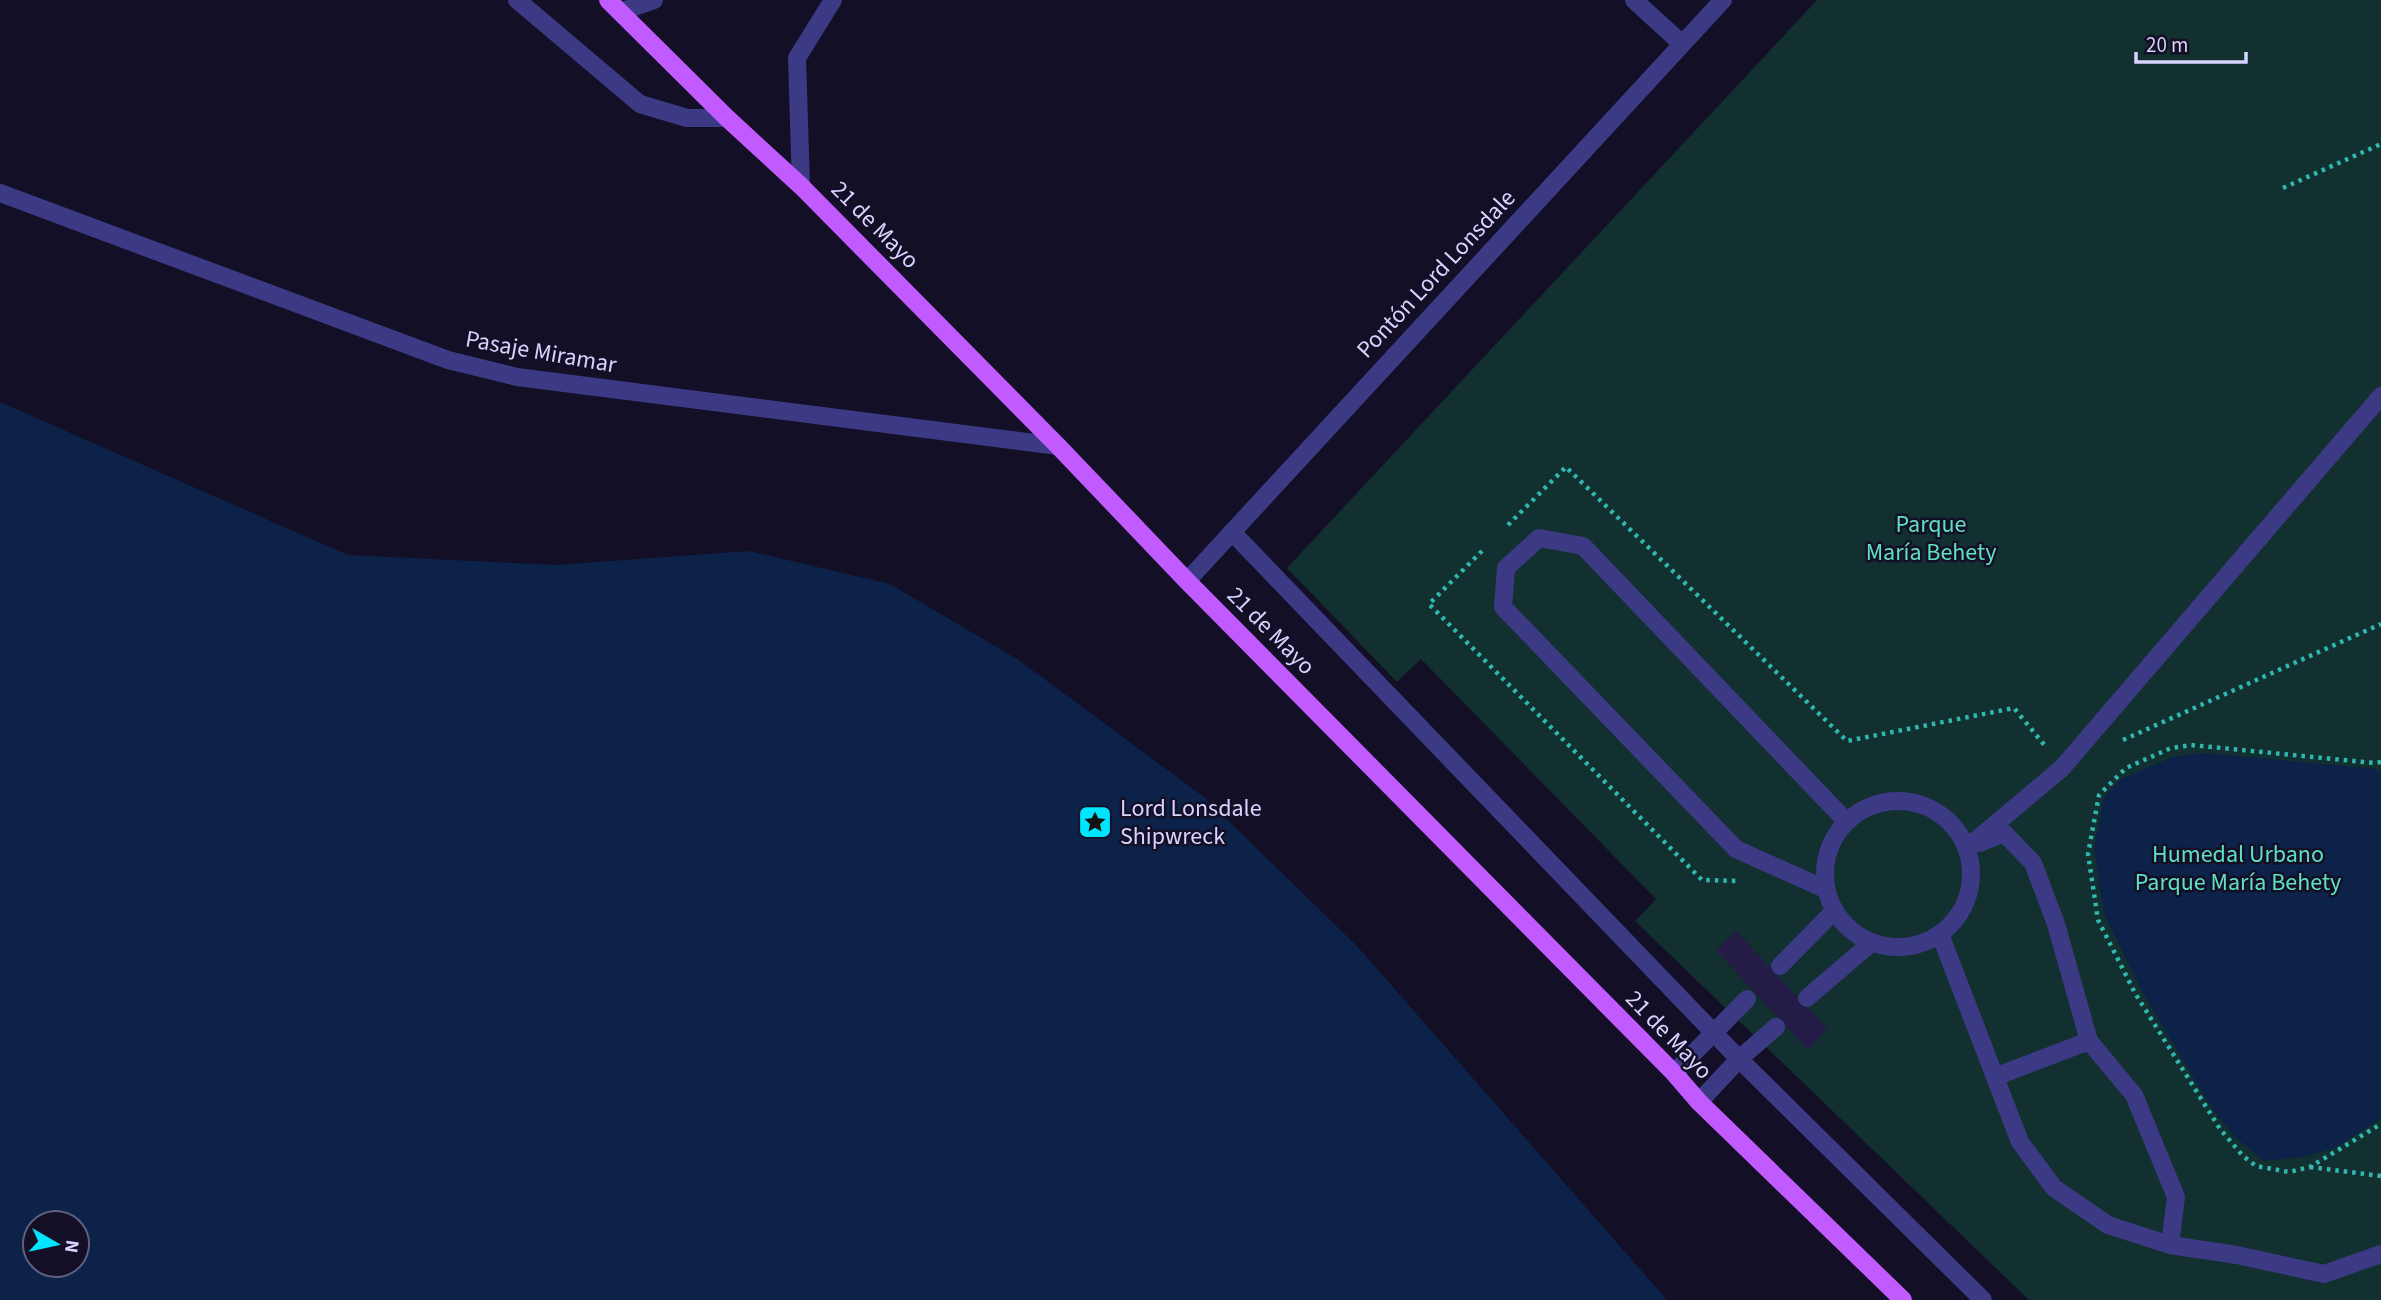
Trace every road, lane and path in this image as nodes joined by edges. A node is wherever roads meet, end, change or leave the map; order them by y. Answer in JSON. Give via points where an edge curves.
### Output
{"nodes":[{"id":1,"x":517,"y":0,"type":"edge"},
{"id":2,"x":654,"y":0,"type":"edge"},
{"id":3,"x":833,"y":0,"type":"edge"},
{"id":4,"x":1634,"y":0,"type":"edge"},
{"id":5,"x":1723,"y":0,"type":"edge"},
{"id":6,"x":614,"y":6,"type":"edge"},
{"id":7,"x":1681,"y":43,"type":"junction"},
{"id":8,"x":727,"y":118,"type":"junction"},
{"id":9,"x":2381,"y":144,"type":"edge"},
{"id":10,"x":801,"y":186,"type":"junction"},
{"id":11,"x":2283,"y":188,"type":"dead end"},
{"id":12,"x":0,"y":193,"type":"edge"},
{"id":13,"x":2381,"y":396,"type":"edge"},
{"id":14,"x":1058,"y":446,"type":"junction"},
{"id":15,"x":1232,"y":532,"type":"junction"},
{"id":16,"x":1187,"y":581,"type":"junction"},
{"id":17,"x":2381,"y":624,"type":"edge"},
{"id":18,"x":2113,"y":745,"type":"dead end"},
{"id":19,"x":2381,"y":762,"type":"edge"},
{"id":20,"x":1846,"y":821,"type":"junction"},
{"id":21,"x":1967,"y":848,"type":"junction"},
{"id":22,"x":1825,"y":888,"type":"junction"},
{"id":23,"x":1834,"y":911,"type":"junction"},
{"id":24,"x":1940,"y":934,"type":"junction"},
{"id":25,"x":1871,"y":943,"type":"junction"},
{"id":26,"x":1780,"y":966,"type":"dead end"},
{"id":27,"x":1747,"y":999,"type":"dead end"},
{"id":28,"x":1807,"y":999,"type":"dead end"},
{"id":29,"x":1776,"y":1027,"type":"dead end"},
{"id":30,"x":1714,"y":1033,"type":"junction"},
{"id":31,"x":2089,"y":1041,"type":"junction"},
{"id":32,"x":1739,"y":1059,"type":"junction"},
{"id":33,"x":1674,"y":1073,"type":"junction"},
{"id":34,"x":1997,"y":1076,"type":"junction"},
{"id":35,"x":1699,"y":1102,"type":"junction"},
{"id":36,"x":2381,"y":1124,"type":"edge"},
{"id":37,"x":2310,"y":1167,"type":"junction"},
{"id":38,"x":2381,"y":1176,"type":"edge"},
{"id":39,"x":2170,"y":1245,"type":"junction"},
{"id":40,"x":2381,"y":1255,"type":"edge"},
{"id":41,"x":1901,"y":1299,"type":"edge"},
{"id":42,"x":1983,"y":1300,"type":"edge"}],
"edges":[{"from":1,"to":8,"type":"street","via":[[640,104],[687,118]]},
{"from":2,"to":6,"type":"street"},
{"from":3,"to":10,"type":"street","via":[[797,58]]},
{"from":4,"to":7,"type":"street"},
{"from":5,"to":7,"type":"street","name":"Pontón Lord Lonsdale"},
{"from":6,"to":8,"type":"main road","name":"21 de Mayo"},
{"from":7,"to":15,"type":"street","name":"Pontón Lord Lonsdale"},
{"from":8,"to":10,"type":"main road","name":"21 de Mayo"},
{"from":9,"to":11,"type":"path"},
{"from":10,"to":14,"type":"main road","name":"21 de Mayo"},
{"from":12,"to":14,"type":"street","name":"Pasaje Miramar","via":[[486,371]]},
{"from":13,"to":21,"type":"street","via":[[2062,768]]},
{"from":14,"to":16,"type":"main road","name":"21 de Mayo"},
{"from":15,"to":16,"type":"street","name":"Pontón Lord Lonsdale"},
{"from":15,"to":30,"type":"street"},
{"from":16,"to":33,"type":"main road","name":"21 de Mayo"},
{"from":17,"to":18,"type":"path"},
{"from":19,"to":37,"type":"path","via":[[2191,745],[2171,748],[2126,768],[2099,795],[2096,807],[2088,854],[2098,920],[2135,993],[2220,1129],[2243,1156],[2256,1166],[2289,1172]]},
{"from":20,"to":21,"type":"street","via":[[1866,807],[1890,800],[1914,801],[1937,810],[1955,826]]},
{"from":20,"to":22,"type":"street","via":[[1832,841],[1825,864]]},
{"from":20,"to":22,"type":"street","via":[[1583,546],[1539,538],[1506,568],[1503,607],[1736,849]]},
{"from":21,"to":24,"type":"street","via":[[1972,872],[1969,895],[1958,917]]},
{"from":21,"to":31,"type":"street","via":[[2004,833],[2033,863],[2056,924]]},
{"from":22,"to":23,"type":"street"},
{"from":23,"to":25,"type":"street","via":[[1850,931]]},
{"from":23,"to":26,"type":"street"},
{"from":24,"to":25,"type":"street","via":[[1919,945],[1895,948]]},
{"from":24,"to":34,"type":"street"},
{"from":25,"to":28,"type":"street"},
{"from":27,"to":30,"type":"street"},
{"from":29,"to":32,"type":"street"},
{"from":30,"to":32,"type":"street"},
{"from":30,"to":33,"type":"street"},
{"from":31,"to":34,"type":"street"},
{"from":31,"to":39,"type":"street","via":[[2134,1095],[2176,1197]]},
{"from":32,"to":35,"type":"street"},
{"from":32,"to":42,"type":"street"},
{"from":33,"to":35,"type":"main road","name":"21 de Mayo"},
{"from":34,"to":39,"type":"street","via":[[2021,1142],[2054,1188],[2108,1224]]},
{"from":35,"to":41,"type":"main road","name":"21 de Mayo"},
{"from":36,"to":37,"type":"path"},
{"from":37,"to":38,"type":"path"},
{"from":39,"to":40,"type":"street","via":[[2324,1274]]}]}
